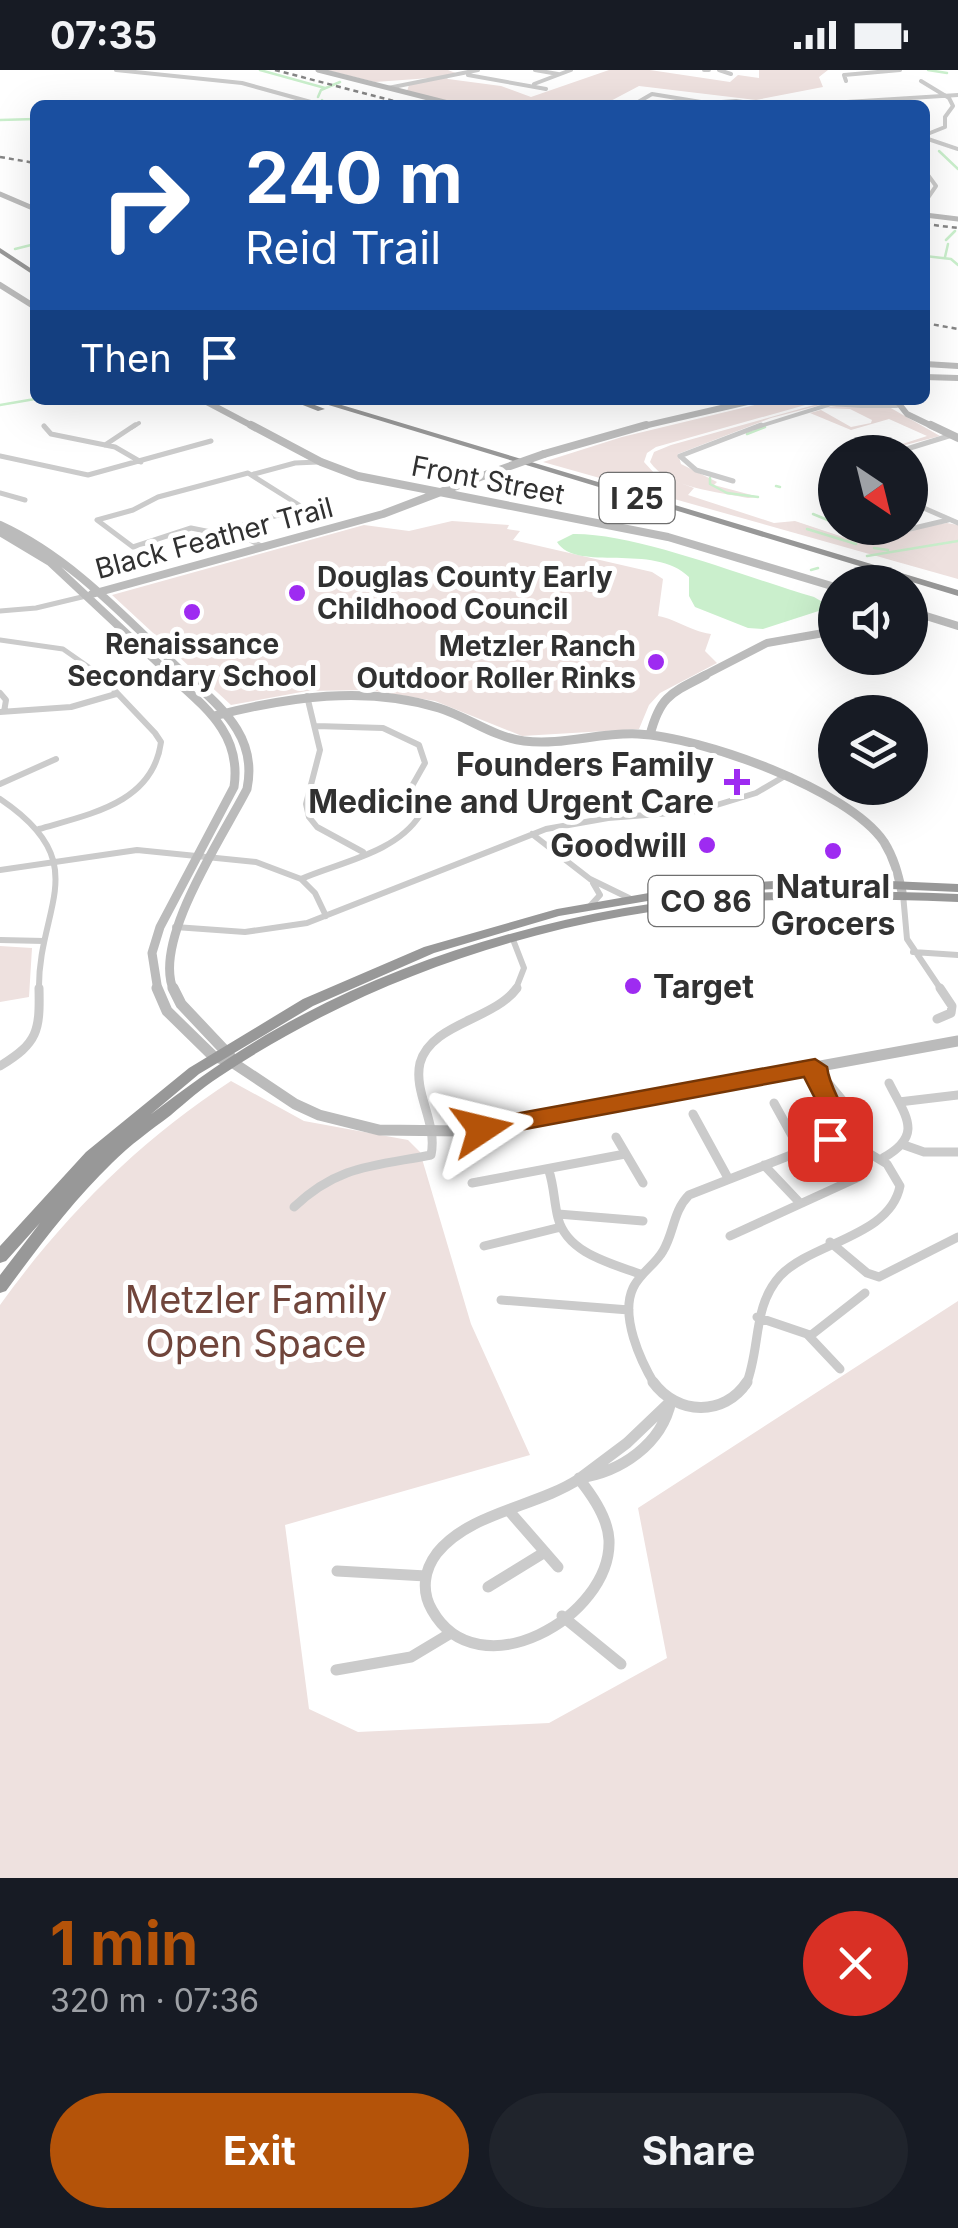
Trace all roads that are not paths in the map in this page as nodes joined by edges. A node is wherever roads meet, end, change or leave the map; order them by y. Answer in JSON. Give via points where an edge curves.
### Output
{"nodes":[{"id":1,"x":116,"y":70,"type":"edge"},
{"id":2,"x":173,"y":70,"type":"edge"},
{"id":3,"x":318,"y":70,"type":"edge"},
{"id":4,"x":478,"y":70,"type":"edge"},
{"id":5,"x":534,"y":70,"type":"edge"},
{"id":6,"x":572,"y":70,"type":"edge"},
{"id":7,"x":719,"y":70,"type":"edge"},
{"id":8,"x":900,"y":70,"type":"edge"},
{"id":9,"x":168,"y":74,"type":"junction"},
{"id":10,"x":464,"y":74,"type":"junction"},
{"id":11,"x":730,"y":74,"type":"dead end"},
{"id":12,"x":563,"y":75,"type":"junction"},
{"id":13,"x":846,"y":81,"type":"dead end"},
{"id":14,"x":921,"y":81,"type":"dead end"},
{"id":15,"x":530,"y":84,"type":"junction"},
{"id":16,"x":388,"y":88,"type":"junction"},
{"id":17,"x":546,"y":89,"type":"dead end"},
{"id":18,"x":888,"y":92,"type":"dead end"},
{"id":19,"x":958,"y":95,"type":"edge"},
{"id":20,"x":946,"y":96,"type":"junction"},
{"id":21,"x":896,"y":98,"type":"junction"},
{"id":22,"x":304,"y":100,"type":"edge"},
{"id":23,"x":436,"y":100,"type":"edge"},
{"id":24,"x":641,"y":100,"type":"edge"},
{"id":25,"x":689,"y":100,"type":"edge"},
{"id":26,"x":877,"y":100,"type":"edge"},
{"id":27,"x":945,"y":127,"type":"junction"},
{"id":28,"x":952,"y":128,"type":"dead end"},
{"id":29,"x":930,"y":134,"type":"edge"},
{"id":30,"x":930,"y":139,"type":"edge"},
{"id":31,"x":958,"y":149,"type":"edge"},
{"id":32,"x":0,"y":194,"type":"edge"},
{"id":33,"x":30,"y":207,"type":"edge"},
{"id":34,"x":930,"y":214,"type":"edge"},
{"id":35,"x":958,"y":218,"type":"edge"},
{"id":36,"x":0,"y":250,"type":"edge"},
{"id":37,"x":0,"y":260,"type":"edge"},
{"id":38,"x":30,"y":271,"type":"edge"},
{"id":39,"x":30,"y":281,"type":"edge"},
{"id":40,"x":0,"y":288,"type":"edge"},
{"id":41,"x":30,"y":307,"type":"edge"},
{"id":42,"x":930,"y":364,"type":"edge"},
{"id":43,"x":958,"y":366,"type":"edge"},
{"id":44,"x":930,"y":377,"type":"edge"},
{"id":45,"x":958,"y":378,"type":"edge"},
{"id":46,"x":212,"y":405,"type":"edge"},
{"id":47,"x":310,"y":405,"type":"edge"},
{"id":48,"x":333,"y":405,"type":"edge"},
{"id":49,"x":734,"y":405,"type":"edge"},
{"id":50,"x":829,"y":405,"type":"edge"},
{"id":51,"x":829,"y":405,"type":"edge"},
{"id":52,"x":873,"y":405,"type":"edge"},
{"id":53,"x":898,"y":405,"type":"edge"},
{"id":54,"x":139,"y":424,"type":"dead end"},
{"id":55,"x":44,"y":426,"type":"dead end"},
{"id":56,"x":955,"y":436,"type":"edge"},
{"id":57,"x":211,"y":441,"type":"dead end"},
{"id":58,"x":928,"y":443,"type":"edge"},
{"id":59,"x":105,"y":446,"type":"junction"},
{"id":60,"x":296,"y":450,"type":"junction"},
{"id":61,"x":0,"y":456,"type":"edge"},
{"id":62,"x":141,"y":462,"type":"junction"},
{"id":63,"x":320,"y":462,"type":"junction"},
{"id":64,"x":295,"y":463,"type":"junction"},
{"id":65,"x":254,"y":474,"type":"junction"},
{"id":66,"x":469,"y":480,"type":"junction"},
{"id":67,"x":733,"y":481,"type":"dead end"},
{"id":68,"x":436,"y":492,"type":"junction"},
{"id":69,"x":0,"y":493,"type":"edge"},
{"id":70,"x":26,"y":500,"type":"dead end"},
{"id":71,"x":481,"y":502,"type":"junction"},
{"id":72,"x":928,"y":511,"type":"edge"},
{"id":73,"x":948,"y":520,"type":"junction"},
{"id":74,"x":958,"y":523,"type":"edge"},
{"id":75,"x":928,"y":525,"type":"edge"},
{"id":76,"x":0,"y":528,"type":"edge"},
{"id":77,"x":238,"y":530,"type":"junction"},
{"id":78,"x":226,"y":536,"type":"junction"},
{"id":79,"x":248,"y":539,"type":"junction"},
{"id":80,"x":263,"y":547,"type":"junction"},
{"id":81,"x":836,"y":565,"type":"edge"},
{"id":82,"x":818,"y":582,"type":"edge"},
{"id":83,"x":97,"y":593,"type":"junction"},
{"id":84,"x":928,"y":593,"type":"edge"},
{"id":85,"x":958,"y":593,"type":"edge"},
{"id":86,"x":86,"y":596,"type":"junction"},
{"id":87,"x":958,"y":602,"type":"edge"},
{"id":88,"x":0,"y":611,"type":"edge"},
{"id":89,"x":928,"y":617,"type":"edge"},
{"id":90,"x":958,"y":626,"type":"edge"},
{"id":91,"x":818,"y":634,"type":"edge"},
{"id":92,"x":0,"y":640,"type":"edge"},
{"id":93,"x":0,"y":693,"type":"edge"},
{"id":94,"x":116,"y":694,"type":"junction"},
{"id":95,"x":308,"y":696,"type":"junction"},
{"id":96,"x":2,"y":712,"type":"edge"},
{"id":97,"x":226,"y":713,"type":"junction"},
{"id":98,"x":214,"y":716,"type":"junction"},
{"id":99,"x":316,"y":726,"type":"junction"},
{"id":100,"x":650,"y":735,"type":"junction"},
{"id":101,"x":56,"y":759,"type":"dead end"},
{"id":102,"x":785,"y":776,"type":"junction"},
{"id":103,"x":0,"y":784,"type":"edge"},
{"id":104,"x":0,"y":800,"type":"edge"},
{"id":105,"x":39,"y":829,"type":"junction"},
{"id":106,"x":532,"y":834,"type":"junction"},
{"id":107,"x":363,"y":852,"type":"junction"},
{"id":108,"x":198,"y":856,"type":"junction"},
{"id":109,"x":212,"y":857,"type":"junction"},
{"id":110,"x":55,"y":861,"type":"junction"},
{"id":111,"x":0,"y":870,"type":"edge"},
{"id":112,"x":301,"y":878,"type":"junction"},
{"id":113,"x":590,"y":879,"type":"junction"},
{"id":114,"x":958,"y":888,"type":"edge"},
{"id":115,"x":902,"y":889,"type":"junction"},
{"id":116,"x":629,"y":898,"type":"junction"},
{"id":117,"x":958,"y":898,"type":"edge"},
{"id":118,"x":590,"y":906,"type":"junction"},
{"id":119,"x":546,"y":915,"type":"junction"},
{"id":120,"x":326,"y":916,"type":"junction"},
{"id":121,"x":175,"y":927,"type":"junction"},
{"id":122,"x":512,"y":937,"type":"junction"},
{"id":123,"x":0,"y":940,"type":"edge"},
{"id":124,"x":44,"y":941,"type":"junction"},
{"id":125,"x":154,"y":942,"type":"junction"},
{"id":126,"x":913,"y":952,"type":"junction"},
{"id":127,"x":958,"y":955,"type":"edge"},
{"id":128,"x":167,"y":958,"type":"junction"},
{"id":129,"x":937,"y":1020,"type":"dead end"},
{"id":130,"x":958,"y":1041,"type":"edge"},
{"id":131,"x":224,"y":1055,"type":"junction"},
{"id":132,"x":0,"y":1066,"type":"edge"},
{"id":133,"x":815,"y":1067,"type":"junction"},
{"id":134,"x":889,"y":1083,"type":"dead end"},
{"id":135,"x":958,"y":1095,"type":"edge"},
{"id":136,"x":899,"y":1102,"type":"junction"},
{"id":137,"x":774,"y":1103,"type":"dead end"},
{"id":138,"x":693,"y":1114,"type":"dead end"},
{"id":139,"x":432,"y":1134,"type":"junction"},
{"id":140,"x":836,"y":1134,"type":"junction"},
{"id":141,"x":616,"y":1137,"type":"dead end"},
{"id":142,"x":904,"y":1145,"type":"junction"},
{"id":143,"x":800,"y":1150,"type":"junction"},
{"id":144,"x":958,"y":1152,"type":"edge"},
{"id":145,"x":625,"y":1154,"type":"junction"},
{"id":146,"x":883,"y":1158,"type":"junction"},
{"id":147,"x":764,"y":1166,"type":"junction"},
{"id":148,"x":549,"y":1171,"type":"junction"},
{"id":149,"x":860,"y":1177,"type":"dead end"},
{"id":150,"x":728,"y":1178,"type":"junction"},
{"id":151,"x":472,"y":1183,"type":"dead end"},
{"id":152,"x":642,"y":1184,"type":"dead end"},
{"id":153,"x":800,"y":1203,"type":"junction"},
{"id":154,"x":294,"y":1207,"type":"dead end"},
{"id":155,"x":558,"y":1214,"type":"junction"},
{"id":156,"x":643,"y":1221,"type":"dead end"},
{"id":157,"x":561,"y":1227,"type":"junction"},
{"id":158,"x":730,"y":1236,"type":"dead end"},
{"id":159,"x":958,"y":1236,"type":"edge"},
{"id":160,"x":830,"y":1242,"type":"junction"},
{"id":161,"x":484,"y":1246,"type":"dead end"},
{"id":162,"x":0,"y":1257,"type":"edge"},
{"id":163,"x":640,"y":1274,"type":"junction"},
{"id":164,"x":0,"y":1287,"type":"edge"},
{"id":165,"x":865,"y":1293,"type":"dead end"},
{"id":166,"x":501,"y":1300,"type":"dead end"},
{"id":167,"x":630,"y":1310,"type":"junction"},
{"id":168,"x":757,"y":1317,"type":"junction"},
{"id":169,"x":810,"y":1336,"type":"junction"},
{"id":170,"x":840,"y":1369,"type":"dead end"},
{"id":171,"x":671,"y":1401,"type":"junction"},
{"id":172,"x":579,"y":1478,"type":"junction"},
{"id":173,"x":510,"y":1512,"type":"junction"},
{"id":174,"x":545,"y":1552,"type":"junction"},
{"id":175,"x":558,"y":1567,"type":"dead end"},
{"id":176,"x":338,"y":1571,"type":"dead end"},
{"id":177,"x":426,"y":1576,"type":"junction"},
{"id":178,"x":488,"y":1588,"type":"dead end"},
{"id":179,"x":562,"y":1616,"type":"junction"},
{"id":180,"x":451,"y":1634,"type":"junction"},
{"id":181,"x":621,"y":1664,"type":"dead end"},
{"id":182,"x":336,"y":1670,"type":"dead end"}],
"edges":[{"from":1,"to":9,"type":"street"},
{"from":2,"to":9,"type":"street"},
{"from":3,"to":16,"type":"street"},
{"from":4,"to":10,"type":"street"},
{"from":5,"to":12,"type":"street"},
{"from":6,"to":12,"type":"street"},
{"from":7,"to":11,"type":"street"},
{"from":8,"to":13,"type":"street","via":[[855,70]]},
{"from":9,"to":22,"type":"street","via":[[242,83]]},
{"from":10,"to":15,"type":"street"},
{"from":10,"to":16,"type":"street"},
{"from":12,"to":15,"type":"street"},
{"from":14,"to":20,"type":"street"},
{"from":15,"to":17,"type":"street"},
{"from":16,"to":23,"type":"street"},
{"from":18,"to":21,"type":"street"},
{"from":19,"to":20,"type":"street"},
{"from":20,"to":21,"type":"street"},
{"from":20,"to":27,"type":"street","via":[[953,106]]},
{"from":21,"to":26,"type":"street"},
{"from":24,"to":25,"type":"street","via":[[652,94]]},
{"from":27,"to":28,"type":"street"},
{"from":27,"to":29,"type":"street"},
{"from":30,"to":31,"type":"street"},
{"from":32,"to":33,"type":"street"},
{"from":34,"to":35,"type":"street"},
{"from":36,"to":38,"type":"highway"},
{"from":37,"to":39,"type":"highway"},
{"from":40,"to":41,"type":"street"},
{"from":42,"to":43,"type":"street"},
{"from":44,"to":45,"type":"street"},
{"from":46,"to":60,"type":"street","name":"Front Street"},
{"from":47,"to":81,"type":"highway","number":"I 25"},
{"from":48,"to":85,"type":"highway","number":"I 25"},
{"from":49,"to":66,"type":"street","name":"Black Feather Trail","bridge":true,"via":[[614,433]]},
{"from":50,"to":52,"type":"street"},
{"from":51,"to":67,"type":"street","via":[[680,456],[701,473]]},
{"from":53,"to":56,"type":"street"},
{"from":54,"to":59,"type":"street"},
{"from":55,"to":59,"type":"street","via":[[51,434]]},
{"from":56,"to":58,"type":"street"},
{"from":57,"to":62,"type":"street"},
{"from":59,"to":62,"type":"street"},
{"from":60,"to":63,"type":"street","name":"Front Street"},
{"from":60,"to":64,"type":"street"},
{"from":61,"to":62,"type":"street","via":[[86,475]]},
{"from":63,"to":64,"type":"street"},
{"from":63,"to":68,"type":"street","name":"Front Street"},
{"from":64,"to":65,"type":"street"},
{"from":65,"to":77,"type":"street","via":[[299,508]]},
{"from":65,"to":78,"type":"street","via":[[164,495],[97,520],[133,546],[191,528]]},
{"from":66,"to":68,"type":"street","name":"Black Feather Trail"},
{"from":66,"to":71,"type":"street","via":[[467,490]]},
{"from":68,"to":71,"type":"street","name":"Front Street"},
{"from":68,"to":80,"type":"street","name":"Black Feather Trail"},
{"from":69,"to":70,"type":"street"},
{"from":71,"to":82,"type":"street","name":"Front Street","via":[[686,542]]},
{"from":72,"to":73,"type":"street"},
{"from":73,"to":74,"type":"street"},
{"from":73,"to":75,"type":"street"},
{"from":76,"to":83,"type":"street","via":[[45,547]]},
{"from":76,"to":86,"type":"street"},
{"from":77,"to":78,"type":"street"},
{"from":77,"to":79,"type":"street","via":[[251,534]]},
{"from":78,"to":79,"type":"street"},
{"from":79,"to":80,"type":"street"},
{"from":80,"to":83,"type":"street","name":"Black Feather Trail"},
{"from":83,"to":86,"type":"street","name":"Black Feather Trail"},
{"from":83,"to":97,"type":"street"},
{"from":84,"to":87,"type":"highway"},
{"from":86,"to":88,"type":"street","name":"Black Feather Trail"},
{"from":86,"to":98,"type":"street"},
{"from":89,"to":90,"type":"street"},
{"from":91,"to":100,"type":"street","via":[[767,643],[673,692],[658,705]]},
{"from":92,"to":94,"type":"street","via":[[68,650]]},
{"from":93,"to":96,"type":"street","via":[[6,700]]},
{"from":94,"to":96,"type":"street","via":[[71,707]]},
{"from":94,"to":105,"type":"street","via":[[161,742],[156,770],[120,801]]},
{"from":95,"to":97,"type":"street"},
{"from":95,"to":99,"type":"street"},
{"from":95,"to":100,"type":"street","via":[[380,696],[430,706],[526,741]]},
{"from":97,"to":98,"type":"street"},
{"from":97,"to":109,"type":"street","via":[[245,738],[251,769]]},
{"from":98,"to":108,"type":"street","via":[[231,741],[237,771]]},
{"from":99,"to":107,"type":"street","via":[[320,756],[308,817]]},
{"from":99,"to":107,"type":"street","via":[[388,729],[423,750],[425,763],[412,786],[416,825]]},
{"from":100,"to":102,"type":"street"},
{"from":101,"to":103,"type":"street"},
{"from":102,"to":106,"type":"street","via":[[712,810],[571,822]]},
{"from":102,"to":115,"type":"street","via":[[860,816],[889,848]]},
{"from":104,"to":105,"type":"street"},
{"from":105,"to":110,"type":"street"},
{"from":106,"to":113,"type":"street"},
{"from":106,"to":120,"type":"street"},
{"from":107,"to":112,"type":"street"},
{"from":108,"to":109,"type":"street"},
{"from":108,"to":110,"type":"street","via":[[122,850]]},
{"from":108,"to":125,"type":"street"},
{"from":109,"to":112,"type":"street","via":[[274,866]]},
{"from":109,"to":121,"type":"street"},
{"from":110,"to":111,"type":"street"},
{"from":110,"to":124,"type":"street","via":[[54,912]]},
{"from":112,"to":120,"type":"street"},
{"from":113,"to":116,"type":"street"},
{"from":113,"to":118,"type":"street","via":[[600,892]]},
{"from":114,"to":115,"type":"highway","number":"CO 86"},
{"from":115,"to":116,"type":"highway","number":"CO 86","via":[[772,884]]},
{"from":115,"to":117,"type":"highway","number":"CO 86"},
{"from":115,"to":122,"type":"highway","number":"CO 86","via":[[712,900]]},
{"from":115,"to":126,"type":"street"},
{"from":116,"to":118,"type":"highway","number":"CO 86"},
{"from":118,"to":119,"type":"highway","number":"CO 86"},
{"from":119,"to":122,"type":"highway"},
{"from":119,"to":131,"type":"highway","number":"CO 86","via":[[324,992]]},
{"from":120,"to":121,"type":"street","via":[[260,931]]},
{"from":121,"to":128,"type":"street"},
{"from":122,"to":131,"type":"highway","number":"CO 86","via":[[359,993]]},
{"from":122,"to":139,"type":"street","via":[[524,968],[514,992],[484,1017],[436,1040],[420,1062]]},
{"from":123,"to":124,"type":"street"},
{"from":124,"to":132,"type":"street","via":[[38,979],[42,1027],[28,1050]]},
{"from":125,"to":128,"type":"street"},
{"from":125,"to":131,"type":"street","via":[[152,972],[162,1003]]},
{"from":126,"to":127,"type":"street"},
{"from":126,"to":129,"type":"street","via":[[952,1006]]},
{"from":128,"to":131,"type":"street","via":[[181,1004]]},
{"from":130,"to":133,"type":"street"},
{"from":131,"to":139,"type":"street","via":[[320,1115]]},
{"from":131,"to":162,"type":"highway","number":"CO 86","via":[[109,1136]]},
{"from":131,"to":164,"type":"highway","number":"CO 86","via":[[123,1144]]},
{"from":133,"to":139,"type":"street"},
{"from":133,"to":140,"type":"street","via":[[836,1114]]},
{"from":134,"to":136,"type":"street"},
{"from":135,"to":136,"type":"street"},
{"from":136,"to":142,"type":"street","via":[[910,1128]]},
{"from":137,"to":143,"type":"street"},
{"from":138,"to":150,"type":"street"},
{"from":139,"to":154,"type":"street","via":[[429,1157],[342,1172]]},
{"from":140,"to":143,"type":"street"},
{"from":140,"to":146,"type":"street"},
{"from":141,"to":145,"type":"street"},
{"from":142,"to":144,"type":"street"},
{"from":142,"to":146,"type":"street"},
{"from":143,"to":147,"type":"street"},
{"from":145,"to":148,"type":"street"},
{"from":145,"to":152,"type":"street"},
{"from":146,"to":160,"type":"street","via":[[897,1180],[894,1204]]},
{"from":147,"to":150,"type":"street"},
{"from":147,"to":153,"type":"street"},
{"from":148,"to":151,"type":"street"},
{"from":148,"to":155,"type":"street"},
{"from":149,"to":153,"type":"street"},
{"from":150,"to":163,"type":"street","via":[[684,1199],[661,1254]]},
{"from":153,"to":158,"type":"street"},
{"from":155,"to":156,"type":"street"},
{"from":155,"to":157,"type":"street"},
{"from":157,"to":161,"type":"street"},
{"from":157,"to":163,"type":"street","via":[[591,1254]]},
{"from":159,"to":160,"type":"street","via":[[879,1277]]},
{"from":160,"to":168,"type":"street","via":[[777,1279]]},
{"from":163,"to":167,"type":"street"},
{"from":165,"to":169,"type":"street"},
{"from":166,"to":167,"type":"street"},
{"from":167,"to":171,"type":"street","via":[[650,1383]]},
{"from":168,"to":169,"type":"street"},
{"from":168,"to":171,"type":"street","via":[[754,1369],[740,1393],[707,1408]]},
{"from":169,"to":170,"type":"street"},
{"from":171,"to":172,"type":"street","via":[[668,1416],[636,1452],[598,1477]]},
{"from":172,"to":173,"type":"street"},
{"from":172,"to":179,"type":"street","via":[[606,1526],[610,1553],[593,1588]]},
{"from":173,"to":174,"type":"street"},
{"from":173,"to":177,"type":"street","via":[[448,1543]]},
{"from":174,"to":175,"type":"street"},
{"from":174,"to":178,"type":"street"},
{"from":176,"to":177,"type":"street"},
{"from":177,"to":180,"type":"street","via":[[430,1608]]},
{"from":179,"to":180,"type":"street","via":[[505,1646],[477,1646]]},
{"from":179,"to":181,"type":"street"},
{"from":180,"to":182,"type":"street","via":[[411,1660]]}]}
